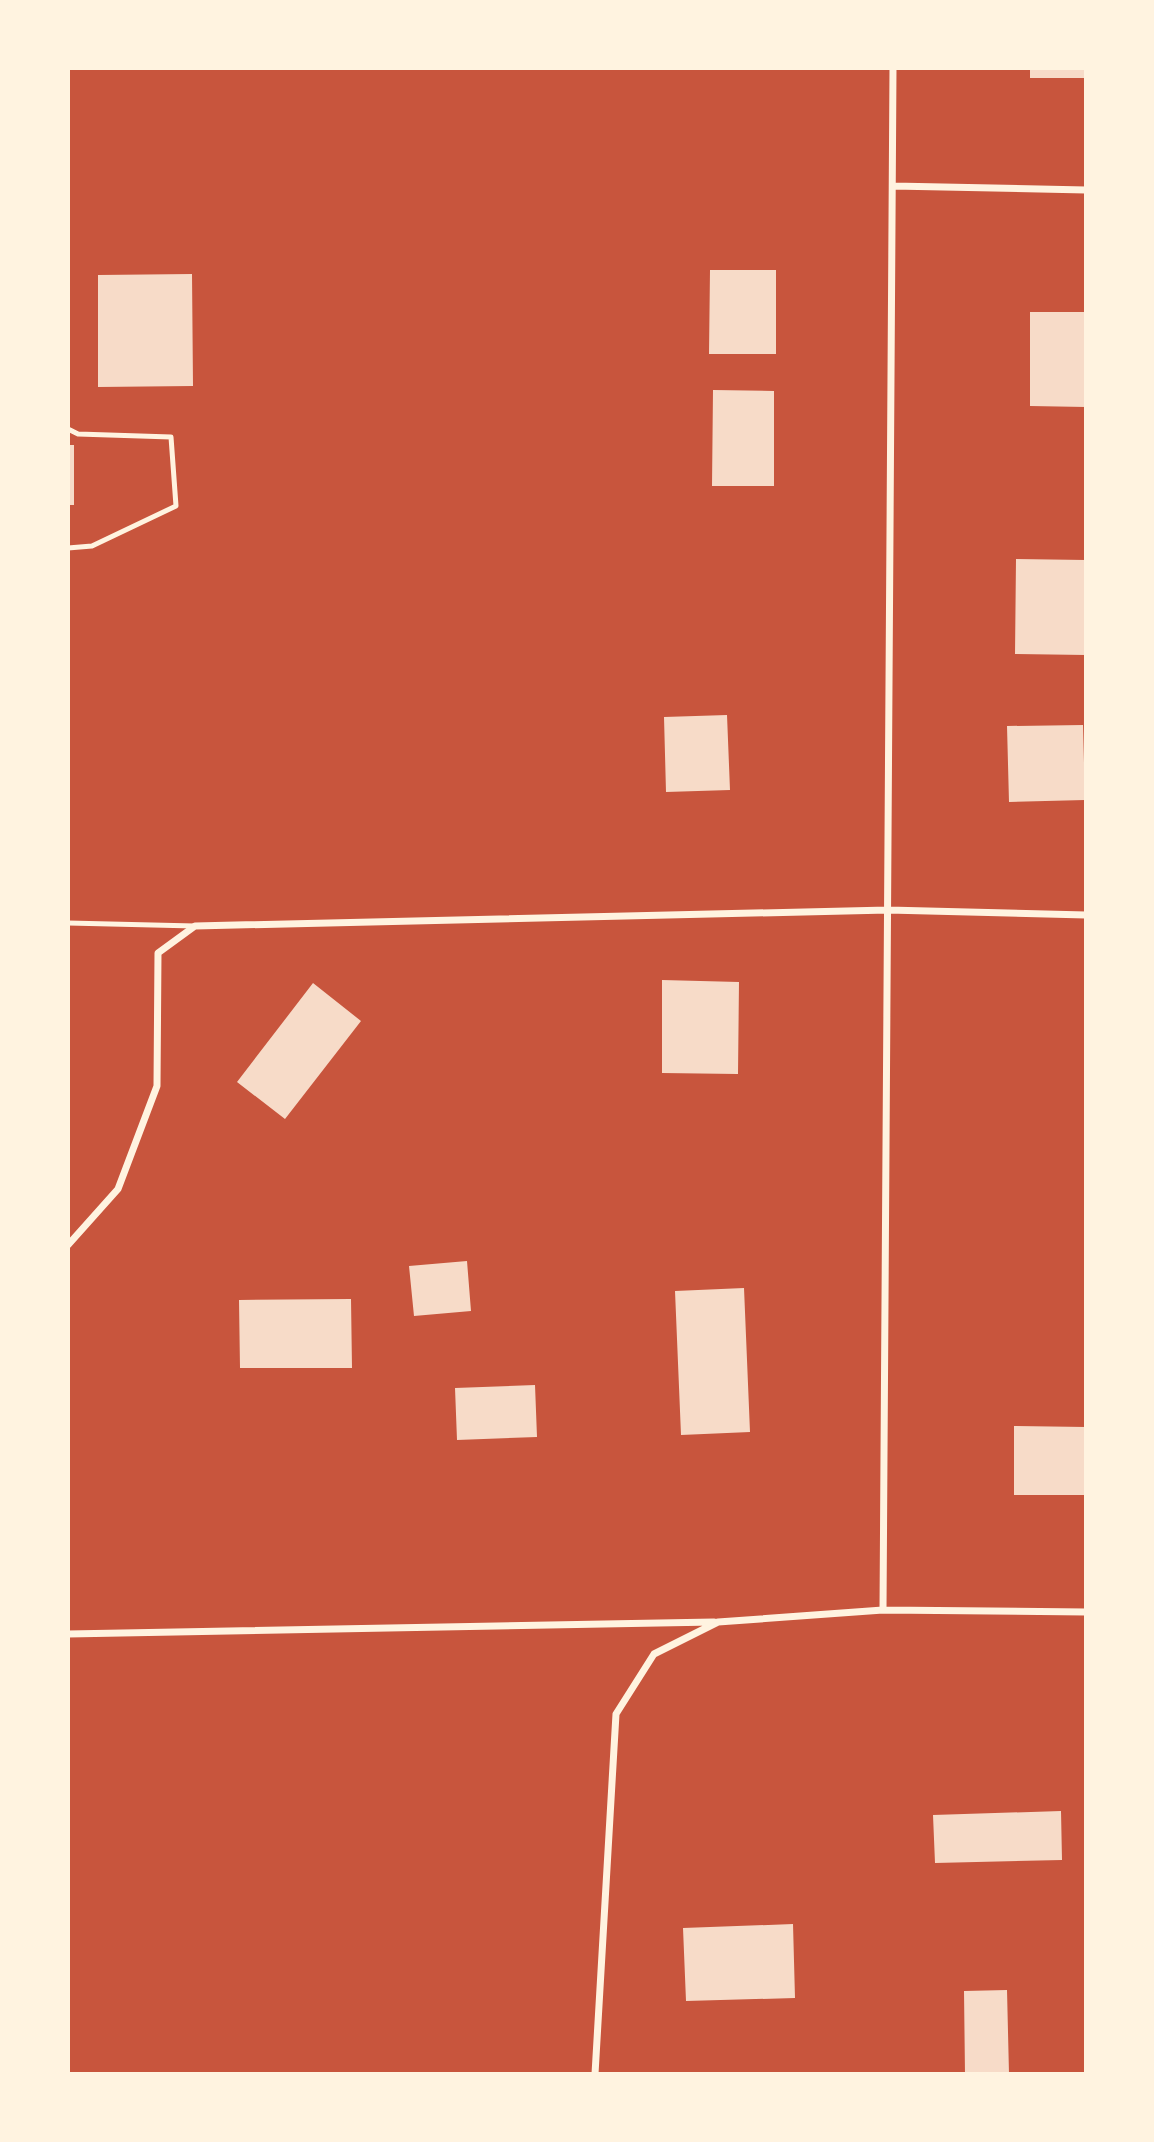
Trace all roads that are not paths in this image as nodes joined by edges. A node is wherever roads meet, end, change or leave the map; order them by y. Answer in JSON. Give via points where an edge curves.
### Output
{"nodes":[{"id":1,"x":893,"y":68,"type":"edge"},
{"id":2,"x":893,"y":186,"type":"junction"},
{"id":3,"x":1086,"y":190,"type":"edge"},
{"id":4,"x":68,"y":429,"type":"edge"},
{"id":5,"x":68,"y":548,"type":"edge"},
{"id":6,"x":888,"y":911,"type":"junction"},
{"id":7,"x":1086,"y":915,"type":"edge"},
{"id":8,"x":68,"y":923,"type":"edge"},
{"id":9,"x":195,"y":926,"type":"junction"},
{"id":10,"x":68,"y":1245,"type":"edge"},
{"id":11,"x":883,"y":1610,"type":"junction"},
{"id":12,"x":1086,"y":1612,"type":"edge"},
{"id":13,"x":718,"y":1622,"type":"junction"},
{"id":14,"x":68,"y":1634,"type":"edge"},
{"id":15,"x":595,"y":2074,"type":"edge"}],
"edges":[{"from":1,"to":2,"type":"street"},
{"from":2,"to":3,"type":"street"},
{"from":2,"to":6,"type":"street"},
{"from":4,"to":5,"type":"lane","via":[[78,434],[171,437],[176,506],[92,546]]},
{"from":6,"to":7,"type":"street"},
{"from":6,"to":9,"type":"street"},
{"from":6,"to":11,"type":"street"},
{"from":8,"to":9,"type":"lane"},
{"from":9,"to":10,"type":"street","via":[[158,953],[157,1086],[118,1189]]},
{"from":11,"to":12,"type":"street"},
{"from":11,"to":13,"type":"street"},
{"from":13,"to":14,"type":"street"},
{"from":13,"to":15,"type":"street","via":[[654,1654],[616,1714]]}]}
